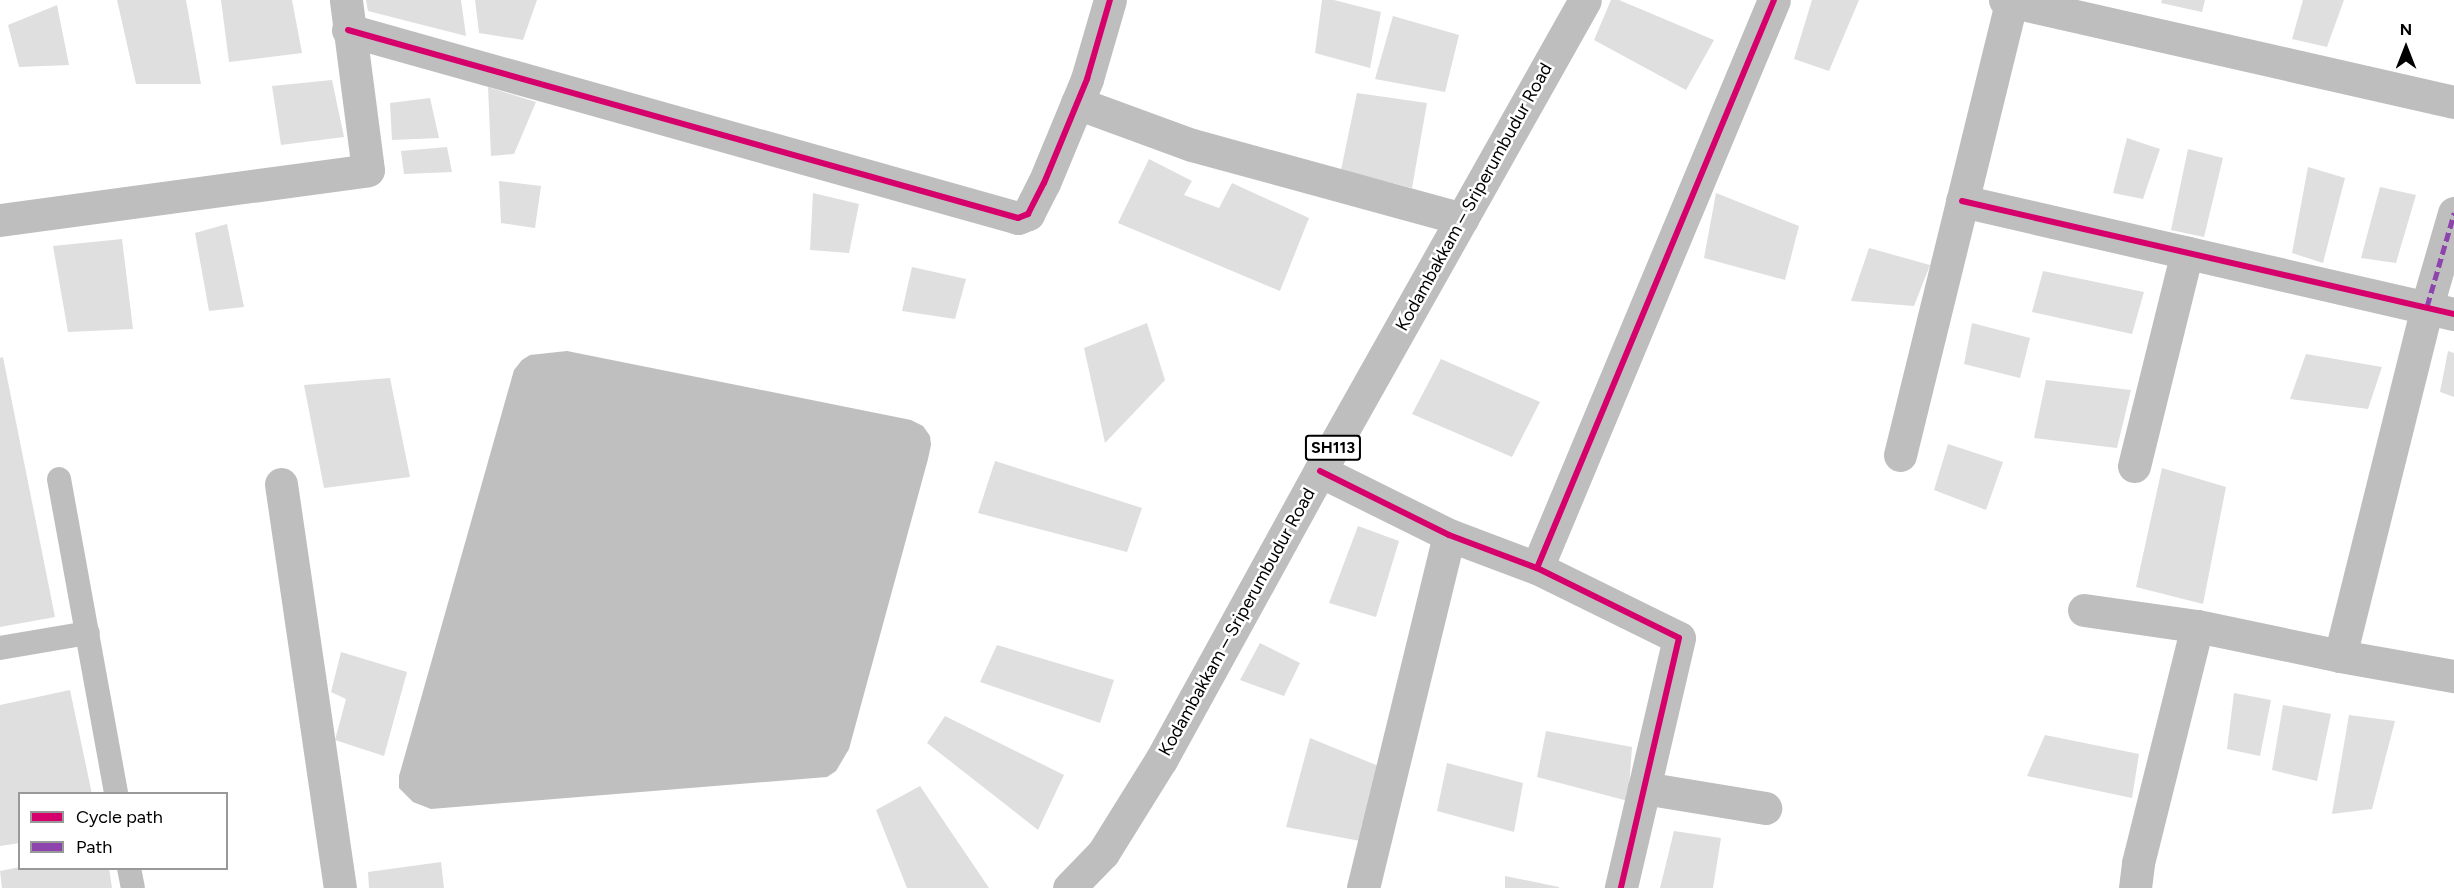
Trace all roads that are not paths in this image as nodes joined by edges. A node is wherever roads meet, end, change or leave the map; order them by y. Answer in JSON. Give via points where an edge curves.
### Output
{"nodes":[{"id":1,"x":1110,"y":0,"type":"edge"},
{"id":2,"x":1585,"y":0,"type":"edge"},
{"id":3,"x":1774,"y":0,"type":"edge"},
{"id":4,"x":2008,"y":1,"type":"edge"},
{"id":5,"x":347,"y":15,"type":"edge"},
{"id":6,"x":2454,"y":102,"type":"edge"},
{"id":7,"x":1077,"y":103,"type":"junction"},
{"id":8,"x":1962,"y":201,"type":"junction"},
{"id":9,"x":2454,"y":213,"type":"edge"},
{"id":10,"x":1462,"y":219,"type":"junction"},
{"id":11,"x":0,"y":220,"type":"edge"},
{"id":12,"x":2187,"y":252,"type":"junction"},
{"id":13,"x":2441,"y":310,"type":"edge"},
{"id":14,"x":1900,"y":455,"type":"dead end"},
{"id":15,"x":2134,"y":466,"type":"dead end"},
{"id":16,"x":1320,"y":471,"type":"junction"},
{"id":17,"x":59,"y":479,"type":"dead end"},
{"id":18,"x":281,"y":484,"type":"dead end"},
{"id":19,"x":1449,"y":535,"type":"junction"},
{"id":20,"x":1537,"y":568,"type":"junction"},
{"id":21,"x":2084,"y":610,"type":"dead end"},
{"id":22,"x":2197,"y":626,"type":"junction"},
{"id":23,"x":87,"y":633,"type":"junction"},
{"id":24,"x":0,"y":648,"type":"edge"},
{"id":25,"x":2340,"y":656,"type":"junction"},
{"id":26,"x":2454,"y":676,"type":"edge"},
{"id":27,"x":1644,"y":788,"type":"junction"},
{"id":28,"x":116,"y":792,"type":"edge"},
{"id":29,"x":1765,"y":808,"type":"dead end"},
{"id":30,"x":129,"y":870,"type":"edge"},
{"id":31,"x":133,"y":888,"type":"edge"},
{"id":32,"x":340,"y":888,"type":"edge"},
{"id":33,"x":1069,"y":888,"type":"edge"},
{"id":34,"x":1363,"y":888,"type":"edge"},
{"id":35,"x":1621,"y":888,"type":"edge"},
{"id":36,"x":2134,"y":888,"type":"edge"}],
"edges":[{"from":1,"to":7,"type":"street"},
{"from":2,"to":10,"type":"street","name":"Kodambakkam – Sriperumbudur Road","number":"SH113"},
{"from":3,"to":20,"type":"street"},
{"from":4,"to":6,"type":"street"},
{"from":4,"to":8,"type":"street"},
{"from":5,"to":7,"type":"street","via":[[1018,218],[1028,214],[1044,183]]},
{"from":5,"to":11,"type":"street","via":[[368,170]]},
{"from":7,"to":10,"type":"street","via":[[1192,145]]},
{"from":8,"to":12,"type":"street"},
{"from":8,"to":14,"type":"street"},
{"from":9,"to":13,"type":"street"},
{"from":10,"to":16,"type":"street","name":"Kodambakkam – Sriperumbudur Road","number":"SH113"},
{"from":12,"to":13,"type":"street"},
{"from":12,"to":15,"type":"street"},
{"from":13,"to":25,"type":"street"},
{"from":16,"to":19,"type":"street"},
{"from":16,"to":33,"type":"street","name":"Kodambakkam – Sriperumbudur Road","number":"SH113","via":[[1161,760],[1103,853]]},
{"from":17,"to":23,"type":"lane"},
{"from":18,"to":32,"type":"street"},
{"from":19,"to":20,"type":"street"},
{"from":19,"to":34,"type":"street"},
{"from":20,"to":27,"type":"street","via":[[1679,638]]},
{"from":21,"to":22,"type":"street"},
{"from":22,"to":25,"type":"street"},
{"from":22,"to":36,"type":"street"},
{"from":23,"to":24,"type":"lane"},
{"from":23,"to":28,"type":"lane"},
{"from":25,"to":26,"type":"street"},
{"from":27,"to":29,"type":"street"},
{"from":27,"to":35,"type":"street"},
{"from":30,"to":31,"type":"lane"}]}
